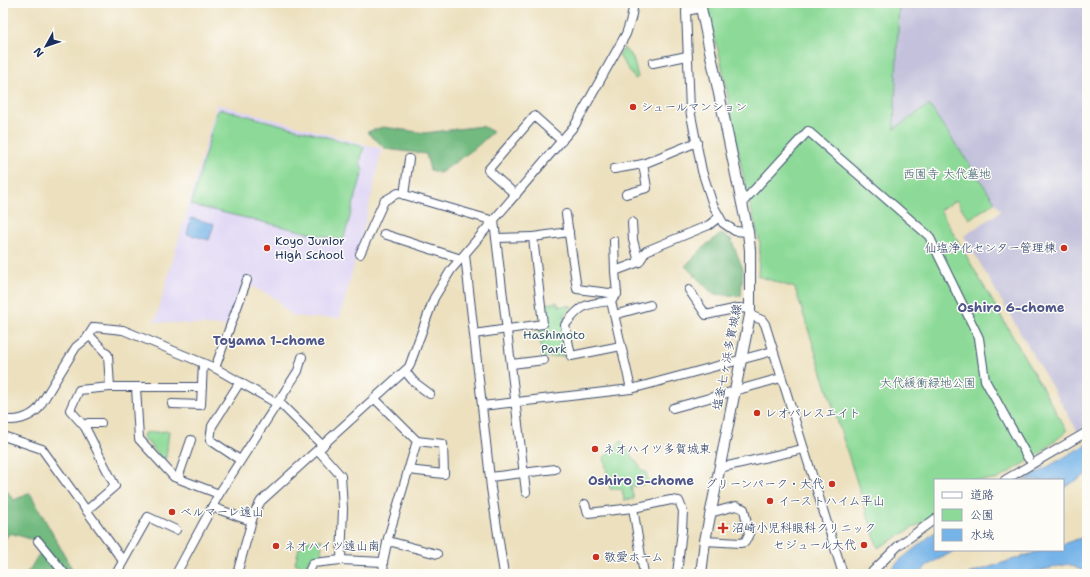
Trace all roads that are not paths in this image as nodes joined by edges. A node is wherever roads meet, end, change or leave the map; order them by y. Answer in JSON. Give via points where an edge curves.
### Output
{"nodes":[{"id":1,"x":634,"y":3,"type":"edge"},
{"id":2,"x":700,"y":6,"type":"edge"},
{"id":3,"x":687,"y":56,"type":"junction"},
{"id":4,"x":653,"y":62,"type":"dead end"},
{"id":5,"x":562,"y":141,"type":"junction"},
{"id":6,"x":696,"y":142,"type":"junction"},
{"id":7,"x":409,"y":159,"type":"dead end"},
{"id":8,"x":643,"y":164,"type":"junction"},
{"id":9,"x":614,"y":169,"type":"dead end"},
{"id":10,"x":626,"y":194,"type":"dead end"},
{"id":11,"x":404,"y":195,"type":"junction"},
{"id":12,"x":516,"y":196,"type":"junction"},
{"id":13,"x":742,"y":203,"type":"junction"},
{"id":14,"x":566,"y":214,"type":"dead end"},
{"id":15,"x":719,"y":217,"type":"junction"},
{"id":16,"x":494,"y":221,"type":"junction"},
{"id":17,"x":632,"y":222,"type":"dead end"},
{"id":18,"x":569,"y":232,"type":"junction"},
{"id":19,"x":748,"y":232,"type":"junction"},
{"id":20,"x":384,"y":234,"type":"dead end"},
{"id":21,"x":533,"y":237,"type":"junction"},
{"id":22,"x":496,"y":238,"type":"junction"},
{"id":23,"x":614,"y":241,"type":"dead end"},
{"id":24,"x":360,"y":254,"type":"dead end"},
{"id":25,"x":463,"y":257,"type":"junction"},
{"id":26,"x":639,"y":262,"type":"junction"},
{"id":27,"x":615,"y":271,"type":"junction"},
{"id":28,"x":247,"y":280,"type":"dead end"},
{"id":29,"x":689,"y":290,"type":"dead end"},
{"id":30,"x":617,"y":294,"type":"junction"},
{"id":31,"x":611,"y":301,"type":"junction"},
{"id":32,"x":650,"y":305,"type":"dead end"},
{"id":33,"x":750,"y":312,"type":"junction"},
{"id":34,"x":614,"y":314,"type":"junction"},
{"id":35,"x":508,"y":329,"type":"junction"},
{"id":36,"x":474,"y":334,"type":"junction"},
{"id":37,"x":89,"y":335,"type":"junction"},
{"id":38,"x":621,"y":346,"type":"junction"},
{"id":39,"x":773,"y":351,"type":"junction"},
{"id":40,"x":302,"y":357,"type":"dead end"},
{"id":41,"x":741,"y":359,"type":"junction"},
{"id":42,"x":544,"y":360,"type":"dead end"},
{"id":43,"x":203,"y":363,"type":"junction"},
{"id":44,"x":512,"y":364,"type":"junction"},
{"id":45,"x":215,"y":368,"type":"junction"},
{"id":46,"x":405,"y":371,"type":"junction"},
{"id":47,"x":781,"y":378,"type":"junction"},
{"id":48,"x":240,"y":382,"type":"junction"},
{"id":49,"x":110,"y":387,"type":"junction"},
{"id":50,"x":136,"y":387,"type":"junction"},
{"id":51,"x":202,"y":387,"type":"junction"},
{"id":52,"x":631,"y":389,"type":"junction"},
{"id":53,"x":734,"y":391,"type":"junction"},
{"id":54,"x":430,"y":394,"type":"dead end"},
{"id":55,"x":376,"y":399,"type":"junction"},
{"id":56,"x":277,"y":402,"type":"junction"},
{"id":57,"x":516,"y":402,"type":"junction"},
{"id":58,"x":172,"y":404,"type":"dead end"},
{"id":59,"x":482,"y":406,"type":"junction"},
{"id":60,"x":672,"y":408,"type":"dead end"},
{"id":61,"x":3,"y":419,"type":"edge"},
{"id":62,"x":101,"y":423,"type":"dead end"},
{"id":63,"x":85,"y":427,"type":"junction"},
{"id":64,"x":1087,"y":432,"type":"edge"},
{"id":65,"x":3,"y":436,"type":"edge"},
{"id":66,"x":191,"y":440,"type":"dead end"},
{"id":67,"x":417,"y":441,"type":"junction"},
{"id":68,"x":321,"y":448,"type":"junction"},
{"id":69,"x":803,"y":449,"type":"junction"},
{"id":70,"x":1028,"y":458,"type":"dead end"},
{"id":71,"x":240,"y":460,"type":"junction"},
{"id":72,"x":719,"y":468,"type":"junction"},
{"id":73,"x":555,"y":469,"type":"dead end"},
{"id":74,"x":408,"y":470,"type":"junction"},
{"id":75,"x":524,"y":473,"type":"junction"},
{"id":76,"x":178,"y":478,"type":"junction"},
{"id":77,"x":490,"y":478,"type":"junction"},
{"id":78,"x":1007,"y":479,"type":"edge"},
{"id":79,"x":526,"y":492,"type":"dead end"},
{"id":80,"x":219,"y":494,"type":"junction"},
{"id":81,"x":586,"y":504,"type":"dead end"},
{"id":82,"x":212,"y":507,"type":"junction"},
{"id":83,"x":633,"y":508,"type":"junction"},
{"id":84,"x":87,"y":510,"type":"junction"},
{"id":85,"x":710,"y":513,"type":"junction"},
{"id":86,"x":934,"y":520,"type":"edge"},
{"id":87,"x":251,"y":521,"type":"junction"},
{"id":88,"x":176,"y":530,"type":"dead end"},
{"id":89,"x":705,"y":541,"type":"junction"},
{"id":90,"x":38,"y":542,"type":"dead end"},
{"id":91,"x":387,"y":543,"type":"junction"},
{"id":92,"x":437,"y":554,"type":"dead end"},
{"id":93,"x":341,"y":560,"type":"junction"},
{"id":94,"x":123,"y":561,"type":"junction"},
{"id":95,"x":383,"y":562,"type":"junction"},
{"id":96,"x":65,"y":574,"type":"edge"},
{"id":97,"x":116,"y":574,"type":"edge"},
{"id":98,"x":176,"y":574,"type":"edge"},
{"id":99,"x":237,"y":574,"type":"edge"},
{"id":100,"x":308,"y":574,"type":"edge"},
{"id":101,"x":384,"y":574,"type":"edge"},
{"id":102,"x":504,"y":574,"type":"edge"},
{"id":103,"x":644,"y":574,"type":"edge"},
{"id":104,"x":677,"y":574,"type":"edge"},
{"id":105,"x":701,"y":574,"type":"edge"},
{"id":106,"x":843,"y":574,"type":"edge"},
{"id":107,"x":870,"y":574,"type":"edge"}],
"edges":[{"from":1,"to":5,"type":"street","via":[[631,19],[616,54],[575,125]]},
{"from":2,"to":3,"type":"street","via":[[686,11]]},
{"from":2,"to":13,"type":"main road","name":"塩釜七ヶ浜多賀城線"},
{"from":3,"to":4,"type":"street"},
{"from":3,"to":6,"type":"street","via":[[690,110]]},
{"from":5,"to":12,"type":"street"},
{"from":5,"to":12,"type":"street","via":[[534,116],[488,170]]},
{"from":6,"to":8,"type":"street"},
{"from":6,"to":15,"type":"street","via":[[704,178]]},
{"from":7,"to":11,"type":"street"},
{"from":8,"to":9,"type":"street"},
{"from":8,"to":10,"type":"street","via":[[647,188]]},
{"from":11,"to":16,"type":"street"},
{"from":11,"to":24,"type":"street","via":[[398,194],[384,201]]},
{"from":12,"to":16,"type":"street"},
{"from":13,"to":19,"type":"main road","name":"塩釜七ヶ浜多賀城線"},
{"from":13,"to":70,"type":"street","via":[[808,131],[929,236],[979,338],[985,380]]},
{"from":14,"to":18,"type":"street"},
{"from":15,"to":19,"type":"street","via":[[735,231]]},
{"from":15,"to":26,"type":"street","via":[[709,225],[646,251]]},
{"from":16,"to":22,"type":"street"},
{"from":16,"to":25,"type":"street"},
{"from":17,"to":26,"type":"street","via":[[633,240]]},
{"from":18,"to":21,"type":"street"},
{"from":18,"to":30,"type":"street","via":[[577,289]]},
{"from":19,"to":33,"type":"main road","name":"塩釜七ヶ浜多賀城線"},
{"from":20,"to":25,"type":"street"},
{"from":21,"to":22,"type":"street"},
{"from":21,"to":35,"type":"street","via":[[543,324]]},
{"from":22,"to":35,"type":"street"},
{"from":23,"to":27,"type":"street"},
{"from":25,"to":36,"type":"street"},
{"from":25,"to":46,"type":"street","via":[[451,270],[434,298],[409,367]]},
{"from":26,"to":27,"type":"street"},
{"from":27,"to":30,"type":"street"},
{"from":28,"to":45,"type":"street"},
{"from":29,"to":33,"type":"street","via":[[706,315],[738,308]]},
{"from":30,"to":31,"type":"street"},
{"from":31,"to":34,"type":"street"},
{"from":31,"to":38,"type":"street","via":[[586,305],[578,309],[565,324],[571,356]]},
{"from":32,"to":34,"type":"street"},
{"from":33,"to":39,"type":"street","via":[[762,320]]},
{"from":33,"to":41,"type":"main road","name":"塩釜七ヶ浜多賀城線"},
{"from":34,"to":38,"type":"street"},
{"from":35,"to":36,"type":"street"},
{"from":35,"to":44,"type":"street"},
{"from":36,"to":59,"type":"street"},
{"from":37,"to":43,"type":"street","via":[[94,327],[123,330]]},
{"from":37,"to":49,"type":"street","via":[[108,355]]},
{"from":37,"to":61,"type":"street","via":[[76,347],[38,409],[31,416],[14,420]]},
{"from":38,"to":52,"type":"street"},
{"from":39,"to":41,"type":"street"},
{"from":39,"to":47,"type":"street"},
{"from":40,"to":56,"type":"street","via":[[298,371]]},
{"from":41,"to":52,"type":"street"},
{"from":41,"to":53,"type":"main road","name":"塩釜七ヶ浜多賀城線"},
{"from":42,"to":44,"type":"street"},
{"from":43,"to":45,"type":"street"},
{"from":43,"to":51,"type":"street"},
{"from":44,"to":57,"type":"street"},
{"from":45,"to":48,"type":"street"},
{"from":46,"to":54,"type":"street","via":[[414,382]]},
{"from":46,"to":55,"type":"street"},
{"from":47,"to":53,"type":"street"},
{"from":47,"to":69,"type":"street"},
{"from":48,"to":56,"type":"street"},
{"from":48,"to":71,"type":"street","via":[[212,426],[210,440]]},
{"from":49,"to":50,"type":"street"},
{"from":49,"to":63,"type":"street","via":[[79,390],[70,410]]},
{"from":50,"to":51,"type":"street"},
{"from":50,"to":76,"type":"street","via":[[139,439],[174,477]]},
{"from":51,"to":58,"type":"street","via":[[201,405]]},
{"from":52,"to":57,"type":"street"},
{"from":53,"to":60,"type":"street"},
{"from":53,"to":72,"type":"main road","name":"塩釜七ヶ浜多賀城線"},
{"from":55,"to":67,"type":"street"},
{"from":55,"to":68,"type":"street"},
{"from":56,"to":68,"type":"street"},
{"from":56,"to":71,"type":"street"},
{"from":57,"to":59,"type":"street"},
{"from":57,"to":75,"type":"street"},
{"from":59,"to":77,"type":"street"},
{"from":62,"to":63,"type":"street","via":[[88,423]]},
{"from":63,"to":84,"type":"street","via":[[115,486]]},
{"from":64,"to":78,"type":"street"},
{"from":65,"to":84,"type":"street","via":[[42,449]]},
{"from":66,"to":76,"type":"street"},
{"from":67,"to":74,"type":"street"},
{"from":67,"to":74,"type":"street","via":[[443,444],[444,474]]},
{"from":68,"to":87,"type":"street","via":[[262,501]]},
{"from":68,"to":93,"type":"street","via":[[342,476]]},
{"from":69,"to":72,"type":"street"},
{"from":69,"to":106,"type":"street"},
{"from":71,"to":80,"type":"street"},
{"from":72,"to":85,"type":"main road","name":"塩釜七ヶ浜多賀城線"},
{"from":73,"to":75,"type":"street"},
{"from":74,"to":91,"type":"street"},
{"from":75,"to":77,"type":"street"},
{"from":75,"to":79,"type":"street"},
{"from":76,"to":80,"type":"street"},
{"from":77,"to":102,"type":"street"},
{"from":80,"to":82,"type":"street"},
{"from":81,"to":83,"type":"street","via":[[588,513]]},
{"from":82,"to":87,"type":"street"},
{"from":82,"to":98,"type":"street"},
{"from":83,"to":103,"type":"street"},
{"from":83,"to":104,"type":"street","via":[[671,500],[679,501],[683,511]]},
{"from":84,"to":94,"type":"street"},
{"from":85,"to":89,"type":"main road","name":"塩釜七ヶ浜多賀城線"},
{"from":85,"to":89,"type":"street","via":[[736,506],[744,510],[749,534],[745,542],[740,543]]},
{"from":86,"to":107,"type":"street","via":[[898,546]]},
{"from":87,"to":99,"type":"street"},
{"from":88,"to":94,"type":"street","via":[[148,517]]},
{"from":89,"to":105,"type":"main road","name":"塩釜七ヶ浜多賀城線"},
{"from":90,"to":96,"type":"street"},
{"from":91,"to":92,"type":"street","via":[[392,542]]},
{"from":91,"to":95,"type":"street"},
{"from":93,"to":95,"type":"street"},
{"from":93,"to":100,"type":"street","via":[[314,563]]},
{"from":94,"to":97,"type":"street"},
{"from":95,"to":101,"type":"street"}]}
